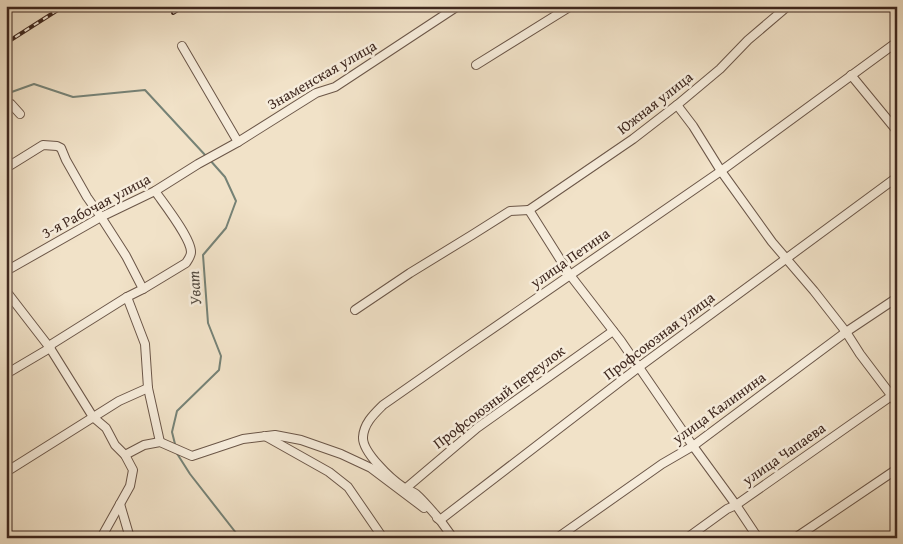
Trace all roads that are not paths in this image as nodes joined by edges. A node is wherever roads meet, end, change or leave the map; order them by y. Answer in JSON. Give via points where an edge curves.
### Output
{"nodes":[{"id":1,"x":458,"y":6,"type":"edge"},
{"id":2,"x":571,"y":6,"type":"edge"},
{"id":3,"x":788,"y":6,"type":"edge"},
{"id":4,"x":897,"y":42,"type":"edge"},
{"id":5,"x":182,"y":46,"type":"dead end"},
{"id":6,"x":476,"y":65,"type":"dead end"},
{"id":7,"x":851,"y":75,"type":"junction"},
{"id":8,"x":6,"y":104,"type":"edge"},
{"id":9,"x":677,"y":105,"type":"junction"},
{"id":10,"x":20,"y":114,"type":"dead end"},
{"id":11,"x":897,"y":131,"type":"edge"},
{"id":12,"x":238,"y":142,"type":"junction"},
{"id":13,"x":198,"y":164,"type":"joint"},
{"id":14,"x":6,"y":168,"type":"edge"},
{"id":15,"x":721,"y":171,"type":"junction"},
{"id":16,"x":897,"y":177,"type":"edge"},
{"id":17,"x":155,"y":191,"type":"junction"},
{"id":18,"x":529,"y":210,"type":"junction"},
{"id":19,"x":101,"y":217,"type":"junction"},
{"id":20,"x":786,"y":259,"type":"junction"},
{"id":21,"x":6,"y":271,"type":"edge"},
{"id":22,"x":570,"y":275,"type":"junction"},
{"id":23,"x":143,"y":290,"type":"junction"},
{"id":24,"x":6,"y":291,"type":"edge"},
{"id":25,"x":127,"y":297,"type":"junction"},
{"id":26,"x":897,"y":298,"type":"edge"},
{"id":27,"x":354,"y":310,"type":"dead end"},
{"id":28,"x":613,"y":330,"type":"junction"},
{"id":29,"x":846,"y":332,"type":"junction"},
{"id":30,"x":50,"y":348,"type":"junction"},
{"id":31,"x":639,"y":367,"type":"junction"},
{"id":32,"x":6,"y":374,"type":"edge"},
{"id":33,"x":148,"y":388,"type":"junction"},
{"id":34,"x":894,"y":393,"type":"edge"},
{"id":35,"x":897,"y":404,"type":"edge"},
{"id":36,"x":93,"y":417,"type":"junction"},
{"id":37,"x":265,"y":436,"type":"junction"},
{"id":38,"x":160,"y":442,"type":"junction"},
{"id":39,"x":693,"y":446,"type":"junction"},
{"id":40,"x":125,"y":455,"type":"junction"},
{"id":41,"x":897,"y":469,"type":"edge"},
{"id":42,"x":6,"y":472,"type":"edge"},
{"id":43,"x":405,"y":489,"type":"junction"},
{"id":44,"x":120,"y":504,"type":"junction"},
{"id":45,"x":736,"y":505,"type":"junction"},
{"id":46,"x":440,"y":520,"type":"junction"},
{"id":47,"x":100,"y":538,"type":"edge"},
{"id":48,"x":130,"y":538,"type":"edge"},
{"id":49,"x":383,"y":538,"type":"edge"},
{"id":50,"x":453,"y":538,"type":"edge"},
{"id":51,"x":557,"y":538,"type":"edge"},
{"id":52,"x":687,"y":538,"type":"edge"},
{"id":53,"x":758,"y":538,"type":"edge"},
{"id":54,"x":795,"y":538,"type":"edge"}],
"edges":[{"from":1,"to":12,"type":"street","name":"Знаменская улица","via":[[335,87],[316,93]]},
{"from":2,"to":6,"type":"street"},
{"from":3,"to":9,"type":"street","name":"Южная улица"},
{"from":4,"to":7,"type":"street","name":"улица Петина"},
{"from":5,"to":12,"type":"street"},
{"from":7,"to":11,"type":"street"},
{"from":7,"to":15,"type":"street","name":"улица Петина"},
{"from":8,"to":10,"type":"street","via":[[11,104]]},
{"from":9,"to":15,"type":"street"},
{"from":9,"to":18,"type":"street","name":"Южная улица"},
{"from":12,"to":13,"type":"street","name":"Знаменская улица"},
{"from":13,"to":17,"type":"street","name":"3-я Рабочая улица"},
{"from":14,"to":19,"type":"street","via":[[42,145],[62,148],[87,198]]},
{"from":15,"to":20,"type":"street"},
{"from":15,"to":22,"type":"street","name":"улица Петина"},
{"from":16,"to":20,"type":"street","name":"Профсоюзная улица"},
{"from":17,"to":19,"type":"street","name":"3-я Рабочая улица"},
{"from":17,"to":23,"type":"street","via":[[175,219],[191,252],[186,263]]},
{"from":18,"to":22,"type":"street"},
{"from":18,"to":27,"type":"street","via":[[510,211]]},
{"from":19,"to":21,"type":"street","name":"3-я Рабочая улица"},
{"from":19,"to":23,"type":"street"},
{"from":20,"to":29,"type":"street"},
{"from":20,"to":31,"type":"street","name":"Профсоюзная улица"},
{"from":22,"to":28,"type":"street"},
{"from":22,"to":43,"type":"street","name":"улица Петина","via":[[383,405],[366,424],[362,439],[366,448]]},
{"from":23,"to":25,"type":"street"},
{"from":24,"to":30,"type":"street"},
{"from":25,"to":30,"type":"street"},
{"from":25,"to":33,"type":"street","via":[[145,344]]},
{"from":26,"to":29,"type":"street","name":"улица Калинина"},
{"from":28,"to":31,"type":"street"},
{"from":28,"to":43,"type":"street","name":"Профсоюзный переулок","via":[[477,428]]},
{"from":29,"to":34,"type":"street","via":[[860,354]]},
{"from":29,"to":39,"type":"street","name":"улица Калинина"},
{"from":30,"to":32,"type":"street"},
{"from":30,"to":36,"type":"street"},
{"from":31,"to":39,"type":"street"},
{"from":31,"to":46,"type":"street","name":"Профсоюзная улица"},
{"from":33,"to":36,"type":"street"},
{"from":33,"to":38,"type":"street"},
{"from":34,"to":35,"type":"street"},
{"from":34,"to":45,"type":"street","name":"улица Чапаева"},
{"from":36,"to":40,"type":"street","via":[[106,428]]},
{"from":36,"to":42,"type":"street"},
{"from":37,"to":38,"type":"street","via":[[192,456]]},
{"from":37,"to":46,"type":"street","via":[[301,440],[356,461]]},
{"from":37,"to":49,"type":"street","via":[[329,472],[348,487]]},
{"from":38,"to":40,"type":"street","via":[[144,445]]},
{"from":39,"to":45,"type":"street"},
{"from":39,"to":51,"type":"street","name":"улица Калинина"},
{"from":40,"to":44,"type":"street","via":[[133,470],[130,486]]},
{"from":41,"to":54,"type":"street"},
{"from":43,"to":46,"type":"street","name":"улица Петина","via":[[416,494]]},
{"from":44,"to":47,"type":"street"},
{"from":44,"to":48,"type":"street"},
{"from":45,"to":52,"type":"street","name":"улица Чапаева"},
{"from":45,"to":53,"type":"street"},
{"from":46,"to":50,"type":"street"}]}
